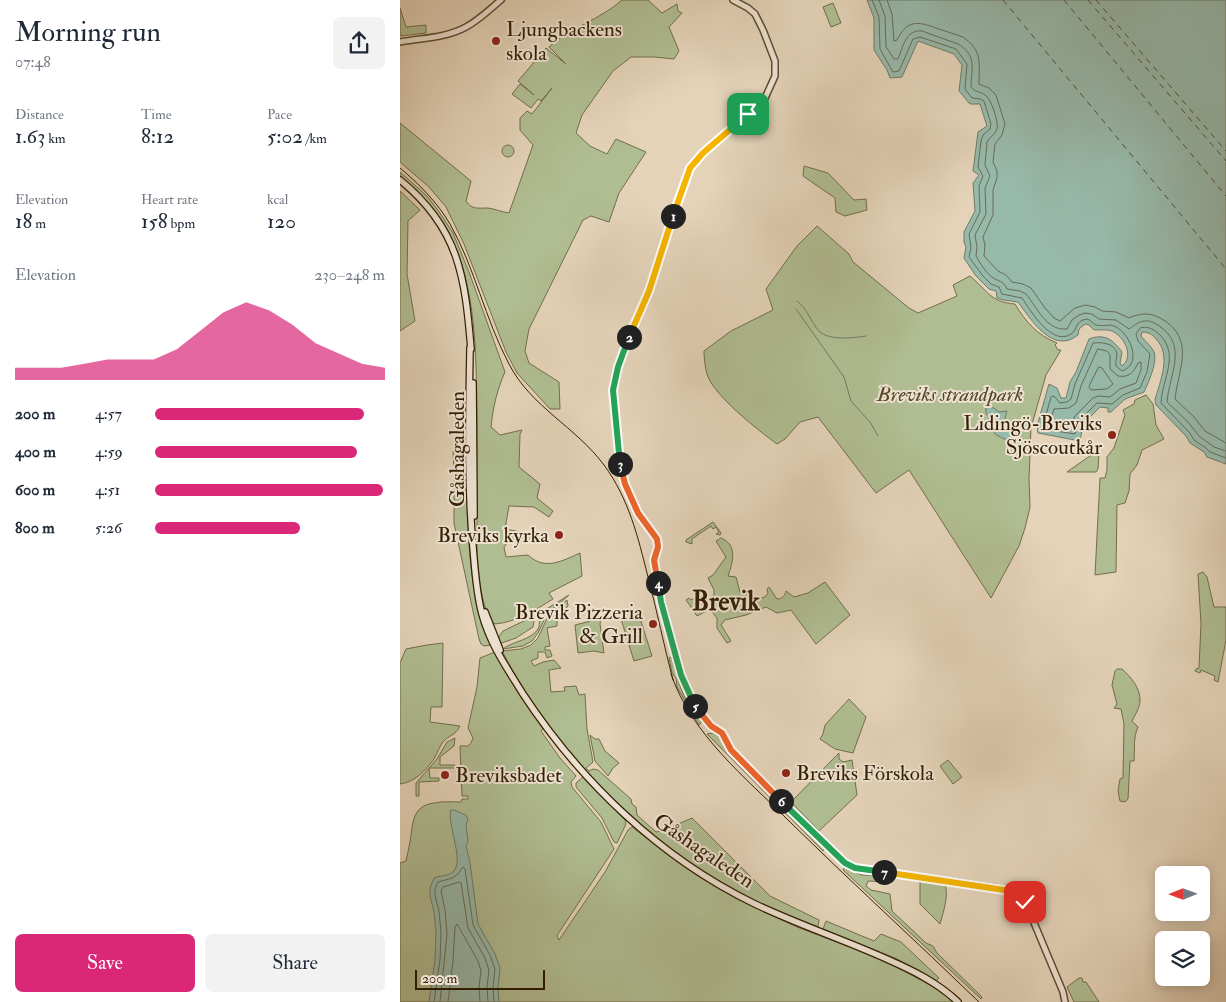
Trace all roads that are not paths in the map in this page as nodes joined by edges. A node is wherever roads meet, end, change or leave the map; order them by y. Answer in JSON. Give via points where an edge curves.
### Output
{"nodes":[{"id":1,"x":501,"y":0,"type":"edge"},
{"id":2,"x":734,"y":0,"type":"edge"},
{"id":3,"x":400,"y":42,"type":"edge"},
{"id":4,"x":400,"y":180,"type":"edge"},
{"id":5,"x":958,"y":1002,"type":"edge"},
{"id":6,"x":1065,"y":1002,"type":"edge"}],
"edges":[{"from":1,"to":3,"type":"street","via":[[457,31]]},
{"from":2,"to":6,"type":"street","via":[[755,14],[775,61],[775,76],[765,98],[690,168],[649,291],[618,367],[613,390],[625,484],[638,513],[657,539],[654,560],[659,591],[681,675],[697,708],[711,726],[722,733],[731,750],[845,863],[855,868],[1004,890],[1020,897],[1032,917]]},
{"from":4,"to":5,"type":"main road","name":"Gåshagaleden","via":[[431,209],[442,225],[464,286],[474,396],[473,551],[483,616],[511,674],[551,734],[594,785],[632,821],[687,864],[754,904],[908,969],[936,984]]}]}
